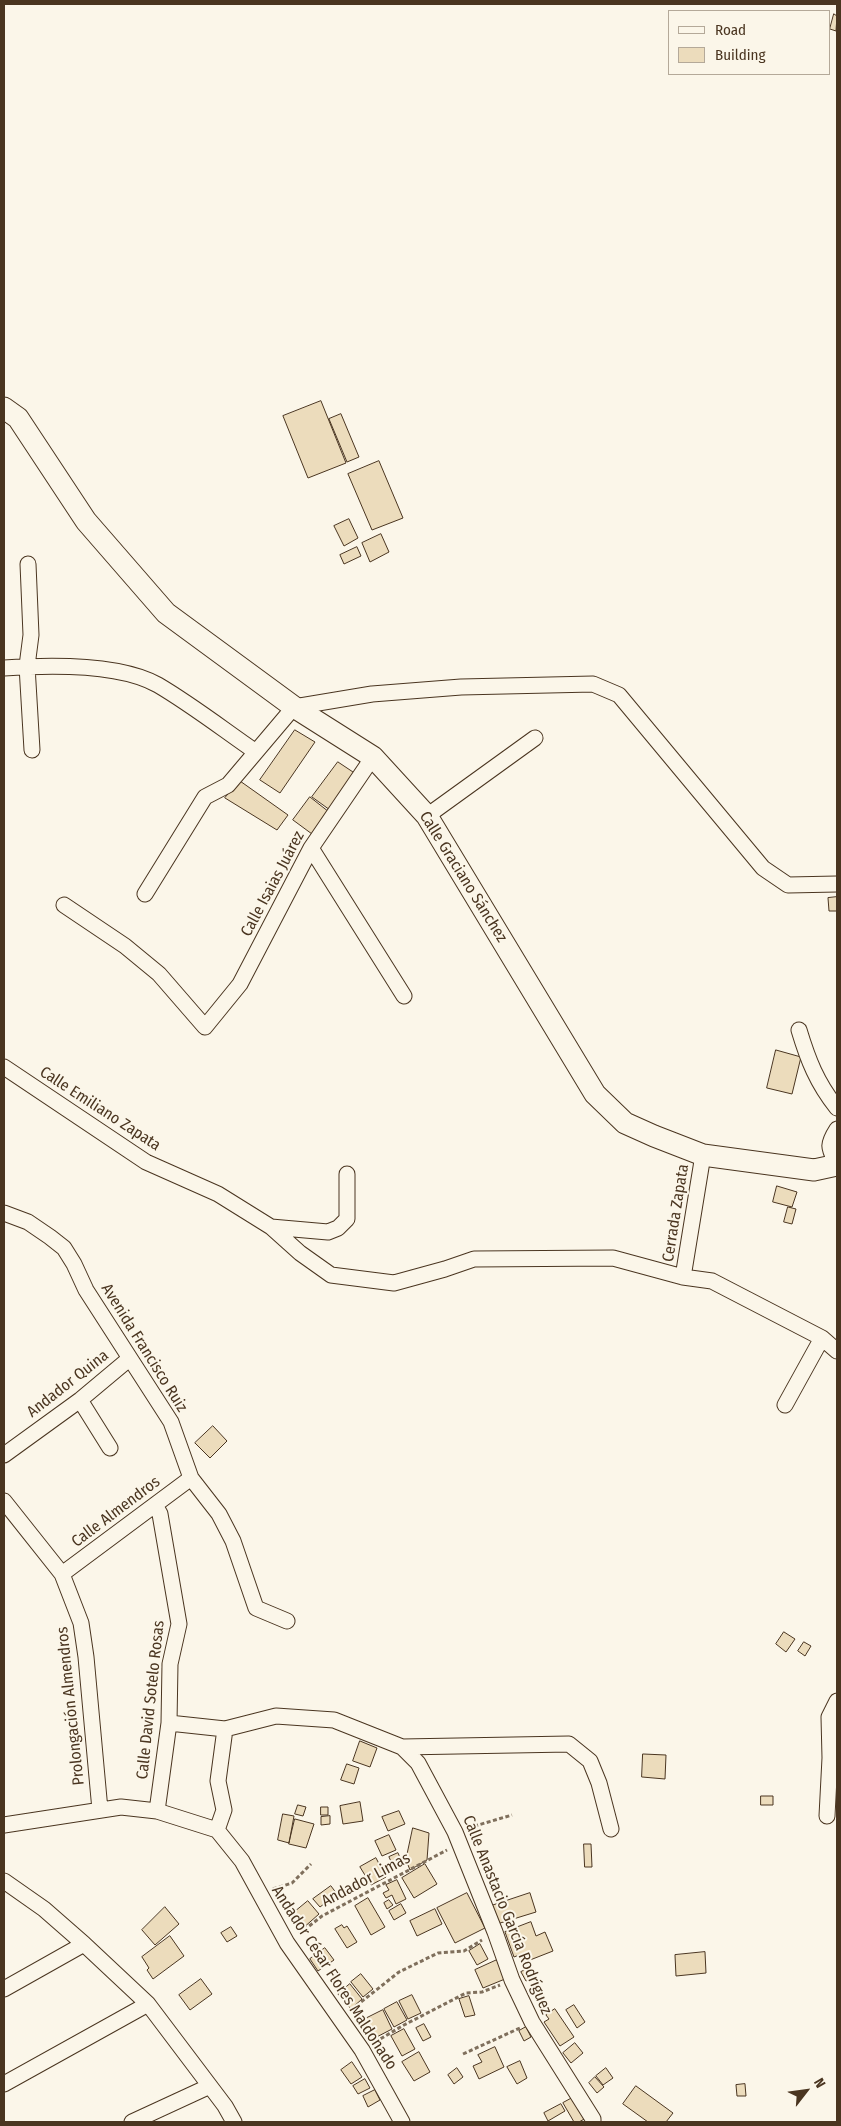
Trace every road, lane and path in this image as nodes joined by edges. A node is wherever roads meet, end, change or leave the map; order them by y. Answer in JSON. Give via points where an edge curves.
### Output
{"nodes":[{"id":1,"x":4,"y":408,"type":"edge"},
{"id":2,"x":28,"y":564,"type":"dead end"},
{"id":3,"x":27,"y":666,"type":"junction"},
{"id":4,"x":4,"y":668,"type":"edge"},
{"id":5,"x":294,"y":707,"type":"junction"},
{"id":6,"x":535,"y":738,"type":"dead end"},
{"id":7,"x":32,"y":750,"type":"dead end"},
{"id":8,"x":256,"y":752,"type":"junction"},
{"id":9,"x":373,"y":757,"type":"junction"},
{"id":10,"x":427,"y":816,"type":"junction"},
{"id":11,"x":310,"y":848,"type":"junction"},
{"id":12,"x":837,"y":884,"type":"edge"},
{"id":13,"x":146,"y":894,"type":"dead end"},
{"id":14,"x":64,"y":905,"type":"dead end"},
{"id":15,"x":404,"y":996,"type":"dead end"},
{"id":16,"x":799,"y":1030,"type":"dead end"},
{"id":17,"x":4,"y":1067,"type":"edge"},
{"id":18,"x":837,"y":1108,"type":"edge"},
{"id":19,"x":837,"y":1129,"type":"edge"},
{"id":20,"x":703,"y":1155,"type":"junction"},
{"id":21,"x":837,"y":1165,"type":"edge"},
{"id":22,"x":347,"y":1174,"type":"dead end"},
{"id":23,"x":4,"y":1213,"type":"edge"},
{"id":24,"x":271,"y":1227,"type":"junction"},
{"id":25,"x":683,"y":1277,"type":"junction"},
{"id":26,"x":822,"y":1338,"type":"junction"},
{"id":27,"x":837,"y":1351,"type":"edge"},
{"id":28,"x":129,"y":1359,"type":"junction"},
{"id":29,"x":80,"y":1400,"type":"junction"},
{"id":30,"x":785,"y":1405,"type":"dead end"},
{"id":31,"x":110,"y":1448,"type":"dead end"},
{"id":32,"x":4,"y":1455,"type":"edge"},
{"id":33,"x":191,"y":1478,"type":"junction"},
{"id":34,"x":4,"y":1502,"type":"edge"},
{"id":35,"x":155,"y":1505,"type":"junction"},
{"id":36,"x":62,"y":1574,"type":"junction"},
{"id":37,"x":287,"y":1621,"type":"dead end"},
{"id":38,"x":837,"y":1701,"type":"edge"},
{"id":39,"x":169,"y":1723,"type":"junction"},
{"id":40,"x":225,"y":1729,"type":"junction"},
{"id":41,"x":402,"y":1747,"type":"junction"},
{"id":42,"x":100,"y":1810,"type":"junction"},
{"id":43,"x":157,"y":1811,"type":"junction"},
{"id":44,"x":512,"y":1815,"type":"dead end"},
{"id":45,"x":827,"y":1816,"type":"dead end"},
{"id":46,"x":4,"y":1825,"type":"edge"},
{"id":47,"x":611,"y":1829,"type":"dead end"},
{"id":48,"x":217,"y":1830,"type":"junction"},
{"id":49,"x":457,"y":1838,"type":"junction"},
{"id":50,"x":311,"y":1864,"type":"dead end"},
{"id":51,"x":4,"y":1880,"type":"edge"},
{"id":52,"x":259,"y":1894,"type":"junction"},
{"id":53,"x":495,"y":1932,"type":"junction"},
{"id":54,"x":287,"y":1943,"type":"junction"},
{"id":55,"x":84,"y":1944,"type":"junction"},
{"id":56,"x":512,"y":1980,"type":"junction"},
{"id":57,"x":4,"y":1989,"type":"edge"},
{"id":58,"x":148,"y":2004,"type":"junction"},
{"id":59,"x":340,"y":2018,"type":"junction"},
{"id":60,"x":532,"y":2022,"type":"junction"},
{"id":61,"x":362,"y":2050,"type":"junction"},
{"id":62,"x":463,"y":2054,"type":"dead end"},
{"id":63,"x":4,"y":2084,"type":"edge"},
{"id":64,"x":210,"y":2086,"type":"junction"},
{"id":65,"x":132,"y":2122,"type":"edge"},
{"id":66,"x":234,"y":2122,"type":"edge"},
{"id":67,"x":402,"y":2122,"type":"edge"},
{"id":68,"x":593,"y":2122,"type":"edge"}],
"edges":[{"from":1,"to":5,"type":"street","name":"Calle Graciano Sánchez","via":[[18,418],[86,521],[166,613]]},
{"from":2,"to":3,"type":"street","via":[[31,636]]},
{"from":3,"to":4,"type":"street"},
{"from":3,"to":7,"type":"street"},
{"from":3,"to":8,"type":"street","via":[[101,669],[139,678],[157,685]]},
{"from":5,"to":8,"type":"street"},
{"from":5,"to":9,"type":"street","name":"Calle Graciano Sánchez"},
{"from":5,"to":12,"type":"street","via":[[372,694],[461,686],[593,684],[619,695],[763,868],[788,885]]},
{"from":6,"to":10,"type":"street"},
{"from":8,"to":13,"type":"street","via":[[228,784],[205,797]]},
{"from":9,"to":10,"type":"street","name":"Calle Graciano Sánchez"},
{"from":9,"to":11,"type":"street","name":"Calle Isaias Juárez"},
{"from":10,"to":20,"type":"street","name":"Calle Graciano Sánchez","via":[[595,1094],[625,1123]]},
{"from":11,"to":14,"type":"street","name":"Calle Isaias Juárez","via":[[240,984],[205,1026],[159,974],[125,946]]},
{"from":11,"to":15,"type":"street"},
{"from":16,"to":18,"type":"street","via":[[809,1065]]},
{"from":17,"to":24,"type":"street","name":"Calle Emiliano Zapata","via":[[146,1162],[218,1194]]},
{"from":19,"to":21,"type":"street","via":[[829,1141]]},
{"from":20,"to":21,"type":"street","name":"Calle Graciano Sánchez","via":[[814,1170]]},
{"from":20,"to":25,"type":"street","name":"Cerrada Zapata"},
{"from":22,"to":24,"type":"street","via":[[347,1219],[338,1228],[328,1232]]},
{"from":23,"to":28,"type":"street","name":"Avenida Francisco Ruiz","via":[[28,1222],[64,1248]]},
{"from":24,"to":25,"type":"street","name":"Calle Emiliano Zapata","via":[[300,1253],[331,1274],[394,1283],[474,1259],[511,1258],[613,1258]]},
{"from":25,"to":26,"type":"street","name":"Calle Emiliano Zapata","via":[[712,1281]]},
{"from":26,"to":27,"type":"street","name":"Calle Emiliano Zapata"},
{"from":26,"to":30,"type":"street"},
{"from":28,"to":29,"type":"street","name":"Andador Quina"},
{"from":28,"to":33,"type":"street","name":"Avenida Francisco Ruiz","via":[[171,1422]]},
{"from":29,"to":31,"type":"street"},
{"from":29,"to":32,"type":"street","name":"Andador Quina"},
{"from":33,"to":35,"type":"street","name":"Calle Almendros"},
{"from":33,"to":37,"type":"street","name":"Avenida Francisco Ruiz","via":[[219,1514],[233,1541],[256,1608]]},
{"from":34,"to":36,"type":"street","name":"Prolongación Almendros"},
{"from":35,"to":36,"type":"street","name":"Calle Almendros"},
{"from":35,"to":39,"type":"street","name":"Calle David Sotelo Rosas","via":[[160,1514],[179,1624],[170,1664]]},
{"from":36,"to":42,"type":"street","name":"Prolongación Almendros","via":[[81,1623]]},
{"from":38,"to":45,"type":"street","via":[[829,1717]]},
{"from":39,"to":40,"type":"street"},
{"from":39,"to":43,"type":"street","name":"Calle David Sotelo Rosas"},
{"from":40,"to":41,"type":"street","via":[[276,1716],[334,1720]]},
{"from":40,"to":48,"type":"street","via":[[218,1781],[224,1810]]},
{"from":41,"to":47,"type":"street","via":[[569,1744],[590,1761]]},
{"from":41,"to":49,"type":"street","name":"Calle Anastacio García Rodríguez","via":[[418,1763]]},
{"from":42,"to":43,"type":"street","via":[[121,1807]]},
{"from":42,"to":46,"type":"street"},
{"from":43,"to":48,"type":"street"},
{"from":44,"to":49,"type":"path","name":"Andador Limas"},
{"from":48,"to":52,"type":"street","name":"Andador César Flores Maldonado","via":[[242,1861]]},
{"from":49,"to":53,"type":"street","name":"Calle Anastacio García Rodríguez"},
{"from":49,"to":54,"type":"path","name":"Andador Limas","via":[[322,1916]]},
{"from":50,"to":52,"type":"path","via":[[292,1883]]},
{"from":51,"to":55,"type":"street"},
{"from":52,"to":54,"type":"street","name":"Andador César Flores Maldonado"},
{"from":53,"to":56,"type":"street","name":"Calle Anastacio García Rodríguez"},
{"from":53,"to":59,"type":"path","via":[[464,1951],[438,1953],[399,1972]]},
{"from":54,"to":59,"type":"street","name":"Andador César Flores Maldonado"},
{"from":55,"to":57,"type":"street"},
{"from":55,"to":58,"type":"street"},
{"from":56,"to":60,"type":"street","name":"Calle Anastacio García Rodríguez"},
{"from":56,"to":61,"type":"path","via":[[482,1992],[466,1993]]},
{"from":58,"to":63,"type":"street"},
{"from":58,"to":64,"type":"street"},
{"from":59,"to":61,"type":"street","name":"Andador César Flores Maldonado"},
{"from":60,"to":62,"type":"path"},
{"from":60,"to":68,"type":"street","name":"Calle Anastacio García Rodríguez"},
{"from":61,"to":67,"type":"street","name":"Andador César Flores Maldonado"},
{"from":64,"to":65,"type":"street"},
{"from":64,"to":66,"type":"street"}]}
